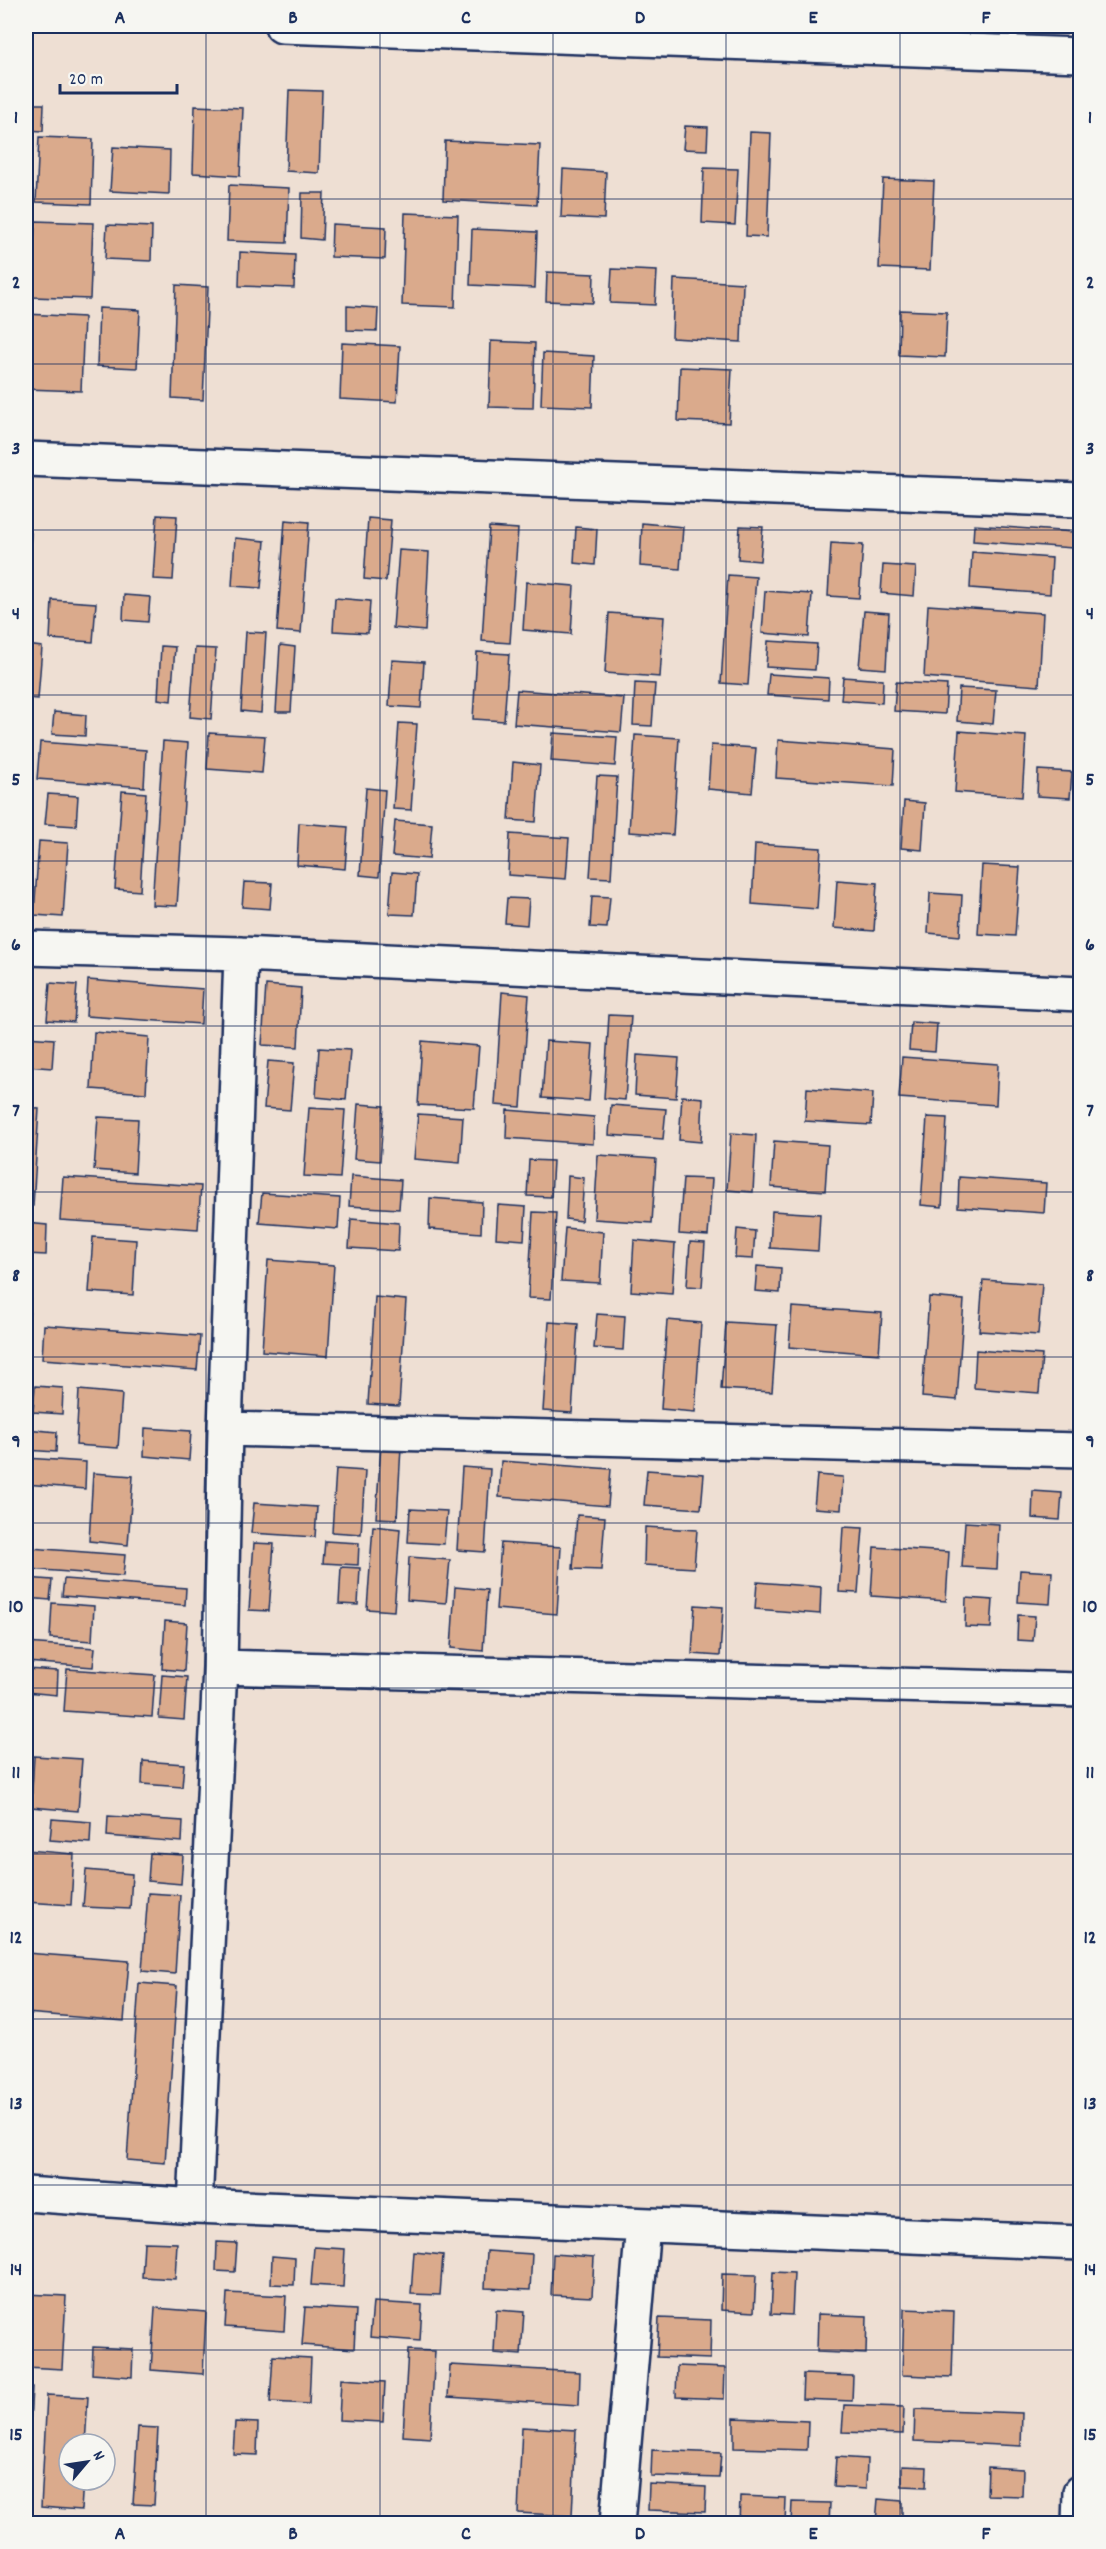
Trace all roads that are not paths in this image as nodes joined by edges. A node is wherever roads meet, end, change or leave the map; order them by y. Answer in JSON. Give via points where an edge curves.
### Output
{"nodes":[{"id":1,"x":282,"y":26,"type":"edge"},
{"id":2,"x":752,"y":34,"type":"edge"},
{"id":3,"x":1080,"y":55,"type":"edge"},
{"id":4,"x":26,"y":459,"type":"edge"},
{"id":5,"x":1080,"y":500,"type":"edge"},
{"id":6,"x":26,"y":948,"type":"edge"},
{"id":7,"x":241,"y":954,"type":"junction"},
{"id":8,"x":1080,"y":994,"type":"edge"},
{"id":9,"x":225,"y":1429,"type":"junction"},
{"id":10,"x":1080,"y":1450,"type":"edge"},
{"id":11,"x":220,"y":1666,"type":"junction"},
{"id":12,"x":1080,"y":1690,"type":"edge"},
{"id":13,"x":26,"y":2194,"type":"edge"},
{"id":14,"x":195,"y":2206,"type":"junction"},
{"id":15,"x":643,"y":2224,"type":"junction"},
{"id":16,"x":1080,"y":2243,"type":"edge"},
{"id":17,"x":1080,"y":2492,"type":"edge"},
{"id":18,"x":617,"y":2523,"type":"edge"},
{"id":19,"x":1079,"y":2523,"type":"edge"}],
"edges":[{"from":1,"to":2,"type":"street"},
{"from":2,"to":3,"type":"street"},
{"from":4,"to":5,"type":"street"},
{"from":6,"to":7,"type":"street"},
{"from":7,"to":8,"type":"street"},
{"from":7,"to":9,"type":"street"},
{"from":9,"to":10,"type":"street"},
{"from":9,"to":11,"type":"street"},
{"from":11,"to":12,"type":"street"},
{"from":11,"to":14,"type":"street"},
{"from":13,"to":14,"type":"street"},
{"from":14,"to":15,"type":"street"},
{"from":15,"to":16,"type":"street"},
{"from":15,"to":18,"type":"street"},
{"from":17,"to":19,"type":"street"}]}
